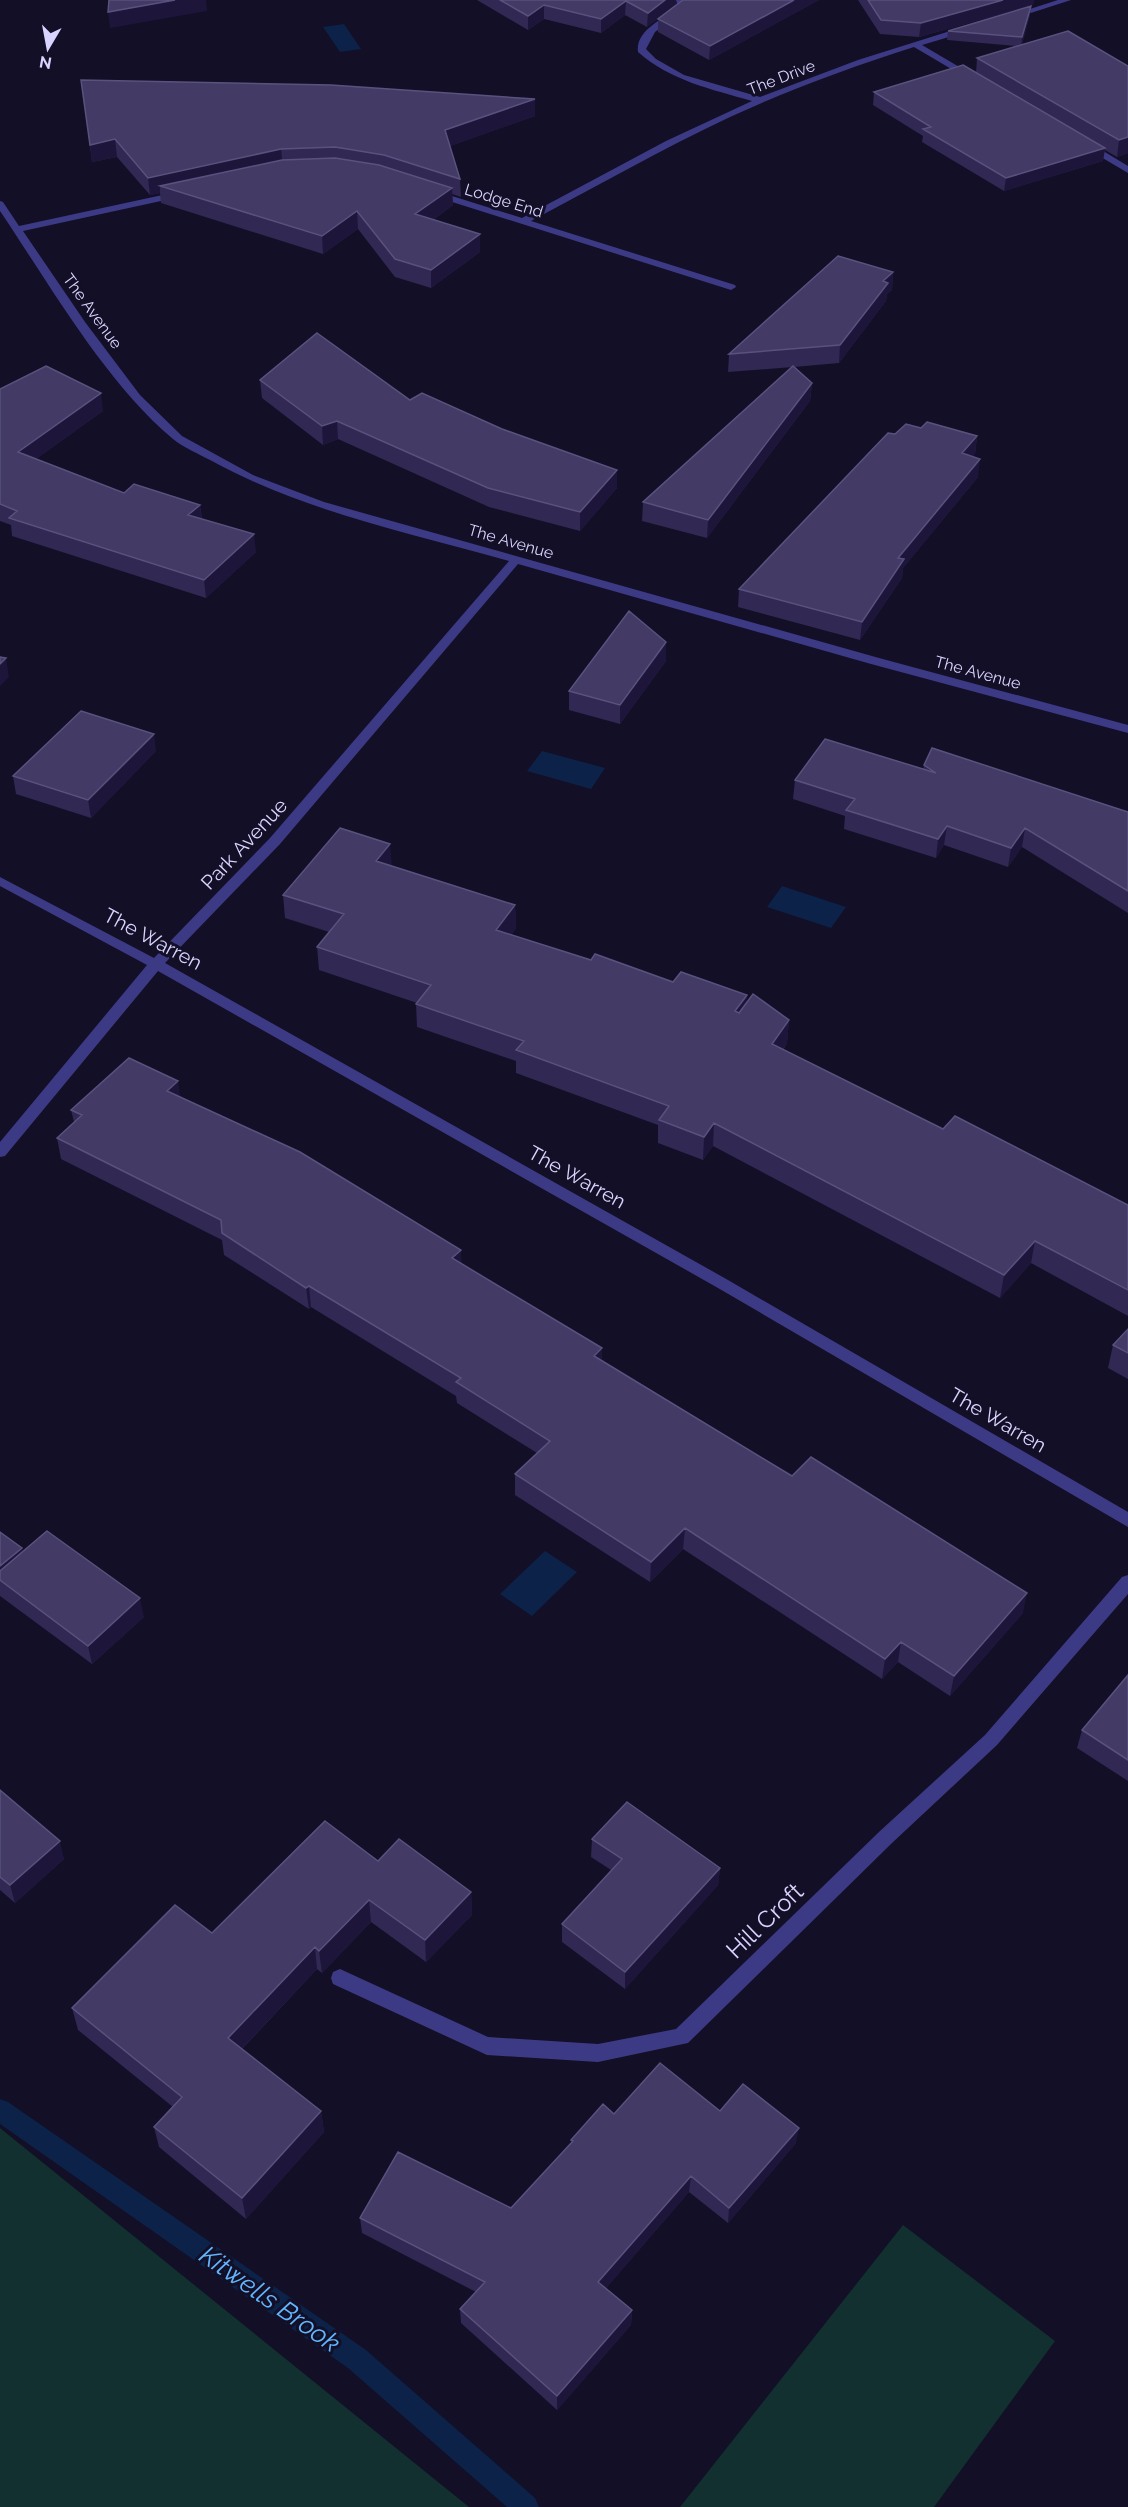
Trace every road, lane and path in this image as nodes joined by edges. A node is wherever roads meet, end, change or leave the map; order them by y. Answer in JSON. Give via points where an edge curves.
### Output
{"nodes":[{"id":1,"x":680,"y":0,"type":"edge"},
{"id":2,"x":1067,"y":0,"type":"edge"},
{"id":3,"x":1001,"y":19,"type":"edge"},
{"id":4,"x":980,"y":25,"type":"edge"},
{"id":5,"x":914,"y":44,"type":"junction"},
{"id":6,"x":985,"y":85,"type":"edge"},
{"id":7,"x":760,"y":100,"type":"junction"},
{"id":8,"x":1075,"y":138,"type":"edge"},
{"id":9,"x":1128,"y":170,"type":"edge"},
{"id":10,"x":424,"y":190,"type":"edge"},
{"id":11,"x":190,"y":192,"type":"edge"},
{"id":12,"x":0,"y":204,"type":"edge"},
{"id":13,"x":523,"y":221,"type":"junction"},
{"id":14,"x":17,"y":230,"type":"junction"},
{"id":15,"x":731,"y":287,"type":"dead end"},
{"id":16,"x":516,"y":560,"type":"junction"},
{"id":17,"x":1128,"y":729,"type":"edge"},
{"id":18,"x":0,"y":881,"type":"edge"},
{"id":19,"x":155,"y":965,"type":"junction"},
{"id":20,"x":0,"y":1152,"type":"edge"},
{"id":21,"x":1128,"y":1520,"type":"edge"},
{"id":22,"x":1128,"y":1582,"type":"edge"},
{"id":23,"x":340,"y":1978,"type":"dead end"}],
"edges":[{"from":1,"to":7,"type":"street","via":[[683,8],[643,37],[641,50],[654,64],[679,77]]},
{"from":2,"to":3,"type":"street"},
{"from":4,"to":5,"type":"street","name":"The Drive"},
{"from":5,"to":6,"type":"street"},
{"from":5,"to":7,"type":"street","name":"The Drive"},
{"from":7,"to":13,"type":"street","name":"The Drive"},
{"from":8,"to":9,"type":"street"},
{"from":10,"to":13,"type":"street","name":"Lodge End"},
{"from":11,"to":14,"type":"street"},
{"from":12,"to":14,"type":"street","name":"The Avenue"},
{"from":13,"to":15,"type":"street","name":"Lodge End"},
{"from":14,"to":16,"type":"street","name":"The Avenue","via":[[136,397],[178,438],[249,477],[320,504]]},
{"from":16,"to":17,"type":"street","name":"The Avenue"},
{"from":16,"to":19,"type":"street","name":"Park Avenue","via":[[275,841]]},
{"from":18,"to":19,"type":"street","name":"The Warren"},
{"from":19,"to":20,"type":"street","name":"Park Avenue"},
{"from":19,"to":21,"type":"street","name":"The Warren","via":[[712,1278]]},
{"from":22,"to":23,"type":"street","name":"Hill Croft","via":[[991,1740],[681,2037],[598,2053],[487,2046]]}]}
